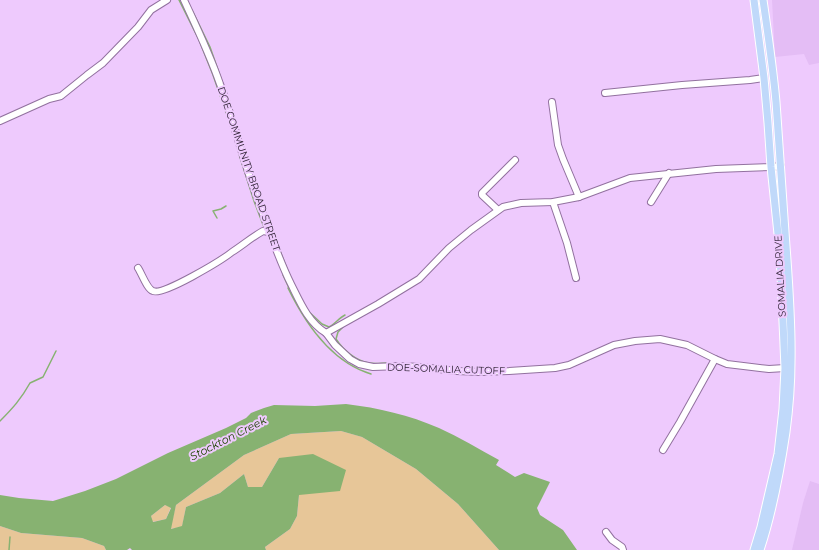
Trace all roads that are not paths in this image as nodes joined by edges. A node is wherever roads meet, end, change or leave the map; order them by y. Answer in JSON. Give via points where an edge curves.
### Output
{"nodes":[{"id":1,"x":167,"y":0,"type":"edge"},
{"id":2,"x":184,"y":0,"type":"edge"},
{"id":3,"x":754,"y":0,"type":"edge"},
{"id":4,"x":763,"y":0,"type":"edge"},
{"id":5,"x":764,"y":78,"type":"junction"},
{"id":6,"x":605,"y":93,"type":"dead end"},
{"id":7,"x":552,"y":102,"type":"dead end"},
{"id":8,"x":0,"y":122,"type":"edge"},
{"id":9,"x":515,"y":160,"type":"dead end"},
{"id":10,"x":781,"y":166,"type":"junction"},
{"id":11,"x":771,"y":167,"type":"junction"},
{"id":12,"x":669,"y":173,"type":"junction"},
{"id":13,"x":579,"y":197,"type":"junction"},
{"id":14,"x":553,"y":202,"type":"junction"},
{"id":15,"x":651,"y":202,"type":"dead end"},
{"id":16,"x":498,"y":210,"type":"junction"},
{"id":17,"x":269,"y":232,"type":"junction"},
{"id":18,"x":138,"y":268,"type":"dead end"},
{"id":19,"x":576,"y":278,"type":"dead end"},
{"id":20,"x":326,"y":333,"type":"junction"},
{"id":21,"x":715,"y":359,"type":"junction"},
{"id":22,"x":785,"y":368,"type":"junction"},
{"id":23,"x":663,"y":450,"type":"dead end"},
{"id":24,"x":606,"y":532,"type":"dead end"},
{"id":25,"x":623,"y":550,"type":"edge"},
{"id":26,"x":754,"y":550,"type":"edge"},
{"id":27,"x":760,"y":550,"type":"edge"}],
"edges":[{"from":1,"to":8,"type":"street","via":[[151,10],[102,63],[61,96]]},
{"from":2,"to":17,"type":"street","name":"DOE COMMUNITY BROAD STREET","via":[[220,84]]},
{"from":3,"to":5,"type":"main road","name":"SOMALIA DRIVE"},
{"from":4,"to":10,"type":"main road","name":"SOMALIA DRIVE"},
{"from":5,"to":6,"type":"street"},
{"from":5,"to":11,"type":"main road","name":"SOMALIA DRIVE"},
{"from":7,"to":13,"type":"street","via":[[558,145]]},
{"from":9,"to":16,"type":"street","via":[[482,193]]},
{"from":10,"to":11,"type":"street"},
{"from":10,"to":27,"type":"main road","name":"SOMALIA DRIVE","via":[[791,363],[782,455],[776,490]]},
{"from":11,"to":12,"type":"street"},
{"from":11,"to":22,"type":"main road","name":"SOMALIA DRIVE","via":[[780,253]]},
{"from":12,"to":13,"type":"street","via":[[630,178]]},
{"from":12,"to":15,"type":"street"},
{"from":13,"to":14,"type":"street"},
{"from":14,"to":16,"type":"street","via":[[514,204]]},
{"from":14,"to":19,"type":"street"},
{"from":16,"to":20,"type":"street","via":[[449,248],[420,279]]},
{"from":17,"to":18,"type":"street","via":[[259,233],[212,265],[170,288],[156,292],[146,284]]},
{"from":17,"to":20,"type":"street","name":"DOE COMMUNITY BROAD STREET","via":[[303,309],[320,330]]},
{"from":20,"to":21,"type":"street","name":"DOE-SOMALIA CUTOFF","via":[[350,359],[373,367],[420,367],[457,372],[555,368],[569,365],[614,345],[635,340],[660,339],[687,345]]},
{"from":21,"to":22,"type":"street","name":"DOE-SOMALIA CUTOFF","via":[[727,364],[769,369]]},
{"from":21,"to":23,"type":"street"},
{"from":22,"to":26,"type":"main road","name":"SOMALIA DRIVE","via":[[778,454]]},
{"from":24,"to":25,"type":"street"}]}
